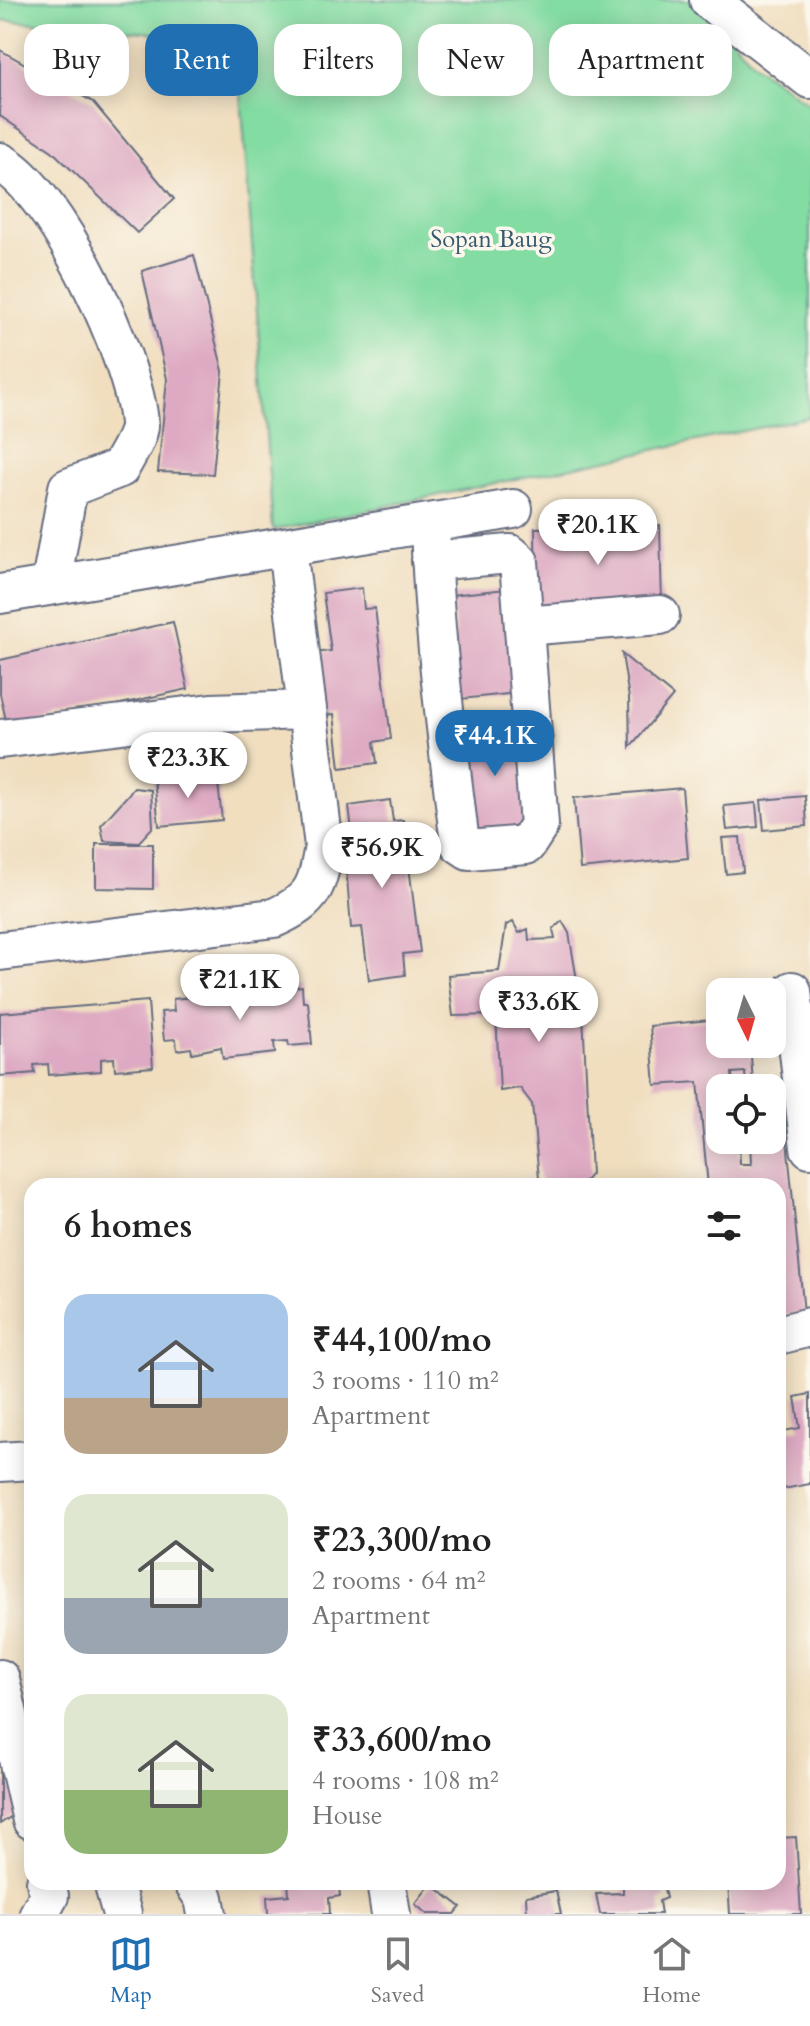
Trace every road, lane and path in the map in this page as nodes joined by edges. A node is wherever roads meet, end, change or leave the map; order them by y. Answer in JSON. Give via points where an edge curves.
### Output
{"nodes":[{"id":1,"x":709,"y":0,"type":"edge"},
{"id":2,"x":810,"y":79,"type":"edge"},
{"id":3,"x":0,"y":162,"type":"edge"},
{"id":4,"x":513,"y":509,"type":"dead end"},
{"id":5,"x":430,"y":523,"type":"junction"},
{"id":6,"x":287,"y":548,"type":"junction"},
{"id":7,"x":431,"y":561,"type":"junction"},
{"id":8,"x":51,"y":584,"type":"junction"},
{"id":9,"x":0,"y":594,"type":"edge"},
{"id":10,"x":660,"y":615,"type":"dead end"},
{"id":11,"x":524,"y":626,"type":"junction"},
{"id":12,"x":307,"y":710,"type":"junction"},
{"id":13,"x":0,"y":739,"type":"edge"},
{"id":14,"x":0,"y":951,"type":"edge"},
{"id":15,"x":792,"y":991,"type":"dead end"},
{"id":16,"x":810,"y":1148,"type":"edge"},
{"id":17,"x":810,"y":1327,"type":"edge"},
{"id":18,"x":786,"y":1333,"type":"edge"},
{"id":19,"x":0,"y":1679,"type":"edge"},
{"id":20,"x":24,"y":1785,"type":"edge"},
{"id":21,"x":48,"y":1890,"type":"edge"},
{"id":22,"x":115,"y":1890,"type":"edge"},
{"id":23,"x":198,"y":1890,"type":"edge"},
{"id":24,"x":387,"y":1890,"type":"edge"},
{"id":25,"x":39,"y":1914,"type":"edge"},
{"id":26,"x":122,"y":1914,"type":"edge"},
{"id":27,"x":207,"y":1914,"type":"edge"},
{"id":28,"x":391,"y":1914,"type":"edge"}],
"edges":[{"from":1,"to":2,"type":"street"},
{"from":3,"to":8,"type":"street","via":[[51,211],[91,286],[131,384],[140,427],[120,468],[68,488]]},
{"from":4,"to":5,"type":"street"},
{"from":5,"to":6,"type":"street"},
{"from":5,"to":7,"type":"street"},
{"from":6,"to":8,"type":"street"},
{"from":6,"to":12,"type":"street"},
{"from":7,"to":11,"type":"street","via":[[510,554],[519,562]]},
{"from":7,"to":11,"type":"street","via":[[460,844],[469,850],[526,845],[539,825]]},
{"from":8,"to":9,"type":"street"},
{"from":10,"to":11,"type":"street"},
{"from":12,"to":13,"type":"street","via":[[211,713]]},
{"from":12,"to":14,"type":"street","via":[[324,846],[318,884],[299,906],[274,918]]},
{"from":15,"to":16,"type":"street"},
{"from":17,"to":18,"type":"street"},
{"from":19,"to":20,"type":"street"},
{"from":21,"to":25,"type":"street"},
{"from":22,"to":26,"type":"street"},
{"from":23,"to":27,"type":"street"},
{"from":24,"to":28,"type":"street"}]}
